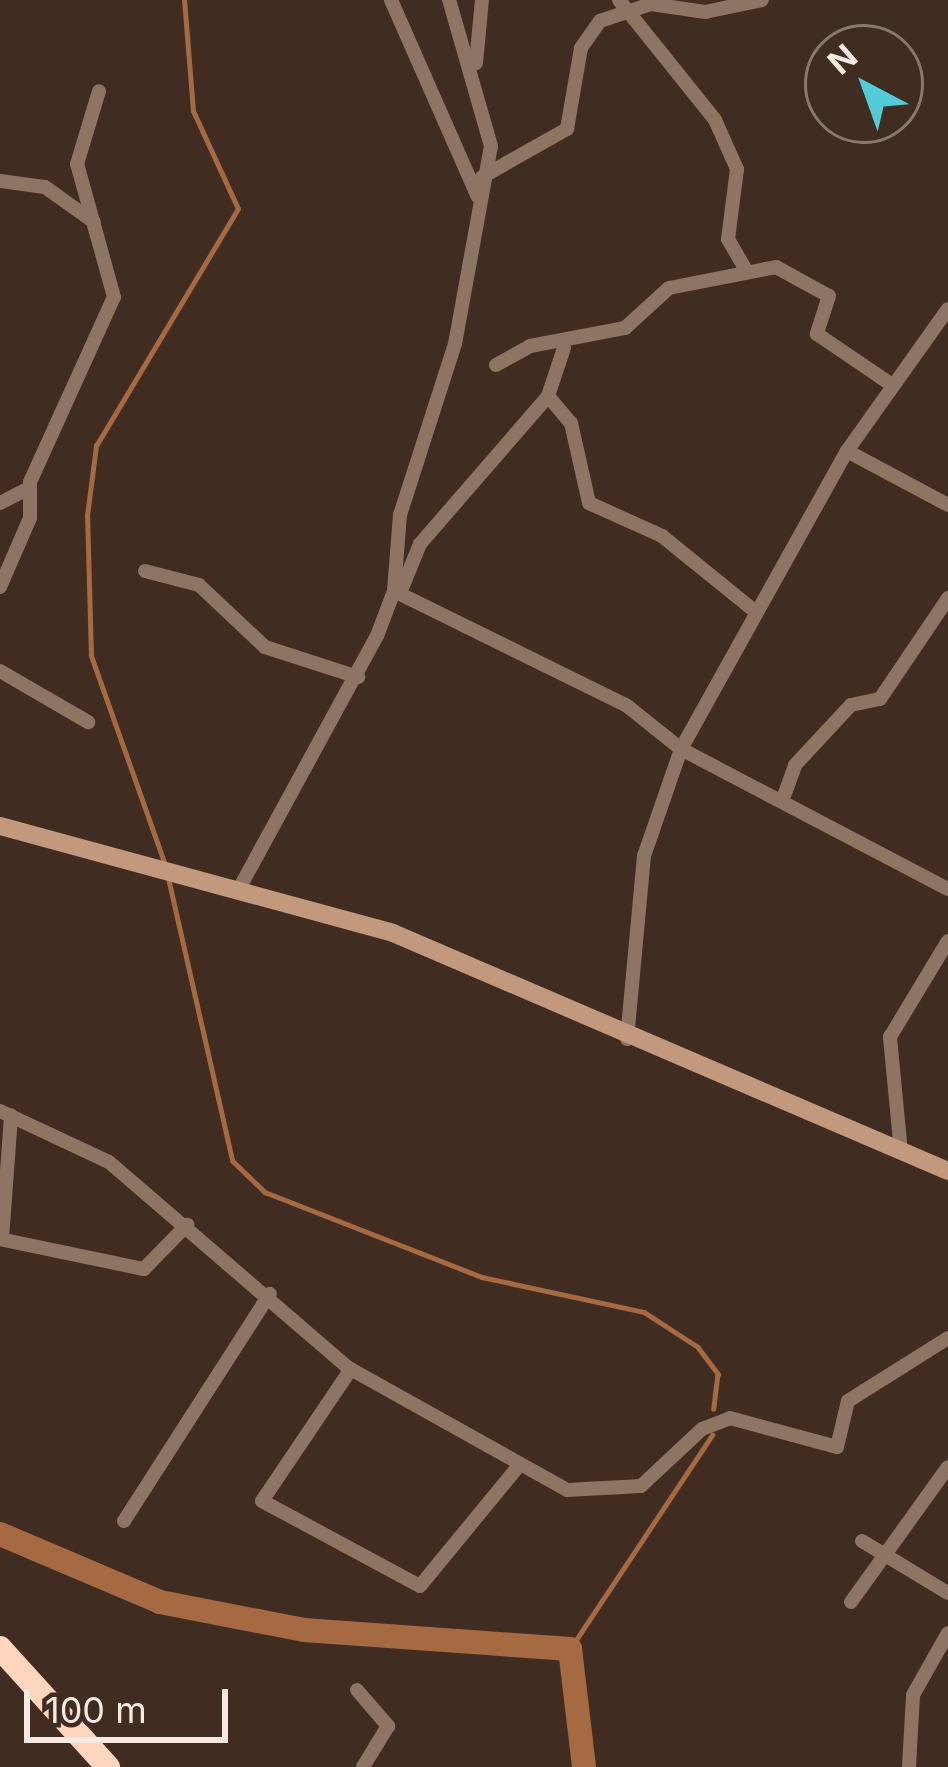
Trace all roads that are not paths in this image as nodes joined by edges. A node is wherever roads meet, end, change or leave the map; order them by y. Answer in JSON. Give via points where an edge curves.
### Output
{"nodes":[{"id":1,"x":392,"y":0,"type":"edge"},
{"id":2,"x":449,"y":0,"type":"edge"},
{"id":3,"x":482,"y":0,"type":"edge"},
{"id":4,"x":762,"y":0,"type":"edge"},
{"id":5,"x":624,"y":5,"type":"edge"},
{"id":6,"x":475,"y":69,"type":"junction"},
{"id":7,"x":98,"y":92,"type":"dead end"},
{"id":8,"x":482,"y":177,"type":"junction"},
{"id":9,"x":0,"y":181,"type":"edge"},
{"id":10,"x":478,"y":197,"type":"junction"},
{"id":11,"x":94,"y":222,"type":"junction"},
{"id":12,"x":745,"y":268,"type":"junction"},
{"id":13,"x":948,"y":309,"type":"edge"},
{"id":14,"x":564,"y":348,"type":"junction"},
{"id":15,"x":496,"y":365,"type":"dead end"},
{"id":16,"x":889,"y":383,"type":"junction"},
{"id":17,"x":548,"y":396,"type":"junction"},
{"id":18,"x":847,"y":451,"type":"junction"},
{"id":19,"x":29,"y":488,"type":"junction"},
{"id":20,"x":0,"y":503,"type":"edge"},
{"id":21,"x":948,"y":506,"type":"edge"},
{"id":22,"x":5,"y":562,"type":"edge"},
{"id":23,"x":145,"y":571,"type":"dead end"},
{"id":24,"x":0,"y":587,"type":"edge"},
{"id":25,"x":397,"y":592,"type":"junction"},
{"id":26,"x":948,"y":598,"type":"edge"},
{"id":27,"x":755,"y":612,"type":"junction"},
{"id":28,"x":0,"y":670,"type":"edge"},
{"id":29,"x":358,"y":677,"type":"junction"},
{"id":30,"x":88,"y":722,"type":"dead end"},
{"id":31,"x":681,"y":749,"type":"junction"},
{"id":32,"x":784,"y":796,"type":"junction"},
{"id":33,"x":0,"y":826,"type":"edge"},
{"id":34,"x":240,"y":887,"type":"junction"},
{"id":35,"x":948,"y":889,"type":"edge"},
{"id":36,"x":948,"y":941,"type":"edge"},
{"id":37,"x":627,"y":1039,"type":"junction"},
{"id":38,"x":6,"y":1113,"type":"edge"},
{"id":39,"x":901,"y":1152,"type":"junction"},
{"id":40,"x":948,"y":1171,"type":"edge"},
{"id":41,"x":187,"y":1225,"type":"junction"},
{"id":42,"x":1,"y":1239,"type":"edge"},
{"id":43,"x":270,"y":1294,"type":"junction"},
{"id":44,"x":948,"y":1339,"type":"edge"},
{"id":45,"x":350,"y":1369,"type":"junction"},
{"id":46,"x":948,"y":1468,"type":"edge"},
{"id":47,"x":516,"y":1469,"type":"junction"},
{"id":48,"x":124,"y":1521,"type":"dead end"},
{"id":49,"x":862,"y":1541,"type":"dead end"},
{"id":50,"x":884,"y":1555,"type":"junction"},
{"id":51,"x":948,"y":1593,"type":"edge"},
{"id":52,"x":851,"y":1602,"type":"dead end"},
{"id":53,"x":948,"y":1633,"type":"edge"},
{"id":54,"x":5,"y":1662,"type":"edge"},
{"id":55,"x":358,"y":1690,"type":"dead end"},
{"id":56,"x":108,"y":1767,"type":"edge"},
{"id":57,"x":362,"y":1767,"type":"edge"},
{"id":58,"x":909,"y":1767,"type":"edge"}],
"edges":[{"from":1,"to":10,"type":"street"},
{"from":2,"to":6,"type":"street"},
{"from":3,"to":6,"type":"street"},
{"from":4,"to":5,"type":"street"},
{"from":5,"to":8,"type":"street","via":[[586,36],[567,129]]},
{"from":5,"to":12,"type":"street","via":[[716,120],[737,169],[728,238]]},
{"from":6,"to":8,"type":"street","via":[[491,146]]},
{"from":7,"to":11,"type":"street","via":[[77,156]]},
{"from":8,"to":10,"type":"street"},
{"from":9,"to":11,"type":"street","via":[[45,187]]},
{"from":10,"to":25,"type":"street","via":[[455,344],[400,515]]},
{"from":11,"to":19,"type":"street","via":[[111,310]]},
{"from":12,"to":14,"type":"street","via":[[669,288],[626,328]]},
{"from":12,"to":16,"type":"street","via":[[792,269],[829,296],[815,332]]},
{"from":13,"to":16,"type":"street"},
{"from":14,"to":15,"type":"street","via":[[530,346]]},
{"from":14,"to":17,"type":"street"},
{"from":16,"to":18,"type":"street"},
{"from":17,"to":25,"type":"street","via":[[419,544]]},
{"from":17,"to":27,"type":"street","via":[[572,423],[589,503],[662,536]]},
{"from":18,"to":21,"type":"street"},
{"from":18,"to":27,"type":"street"},
{"from":19,"to":20,"type":"street"},
{"from":19,"to":22,"type":"street"},
{"from":22,"to":24,"type":"street"},
{"from":23,"to":29,"type":"street","via":[[199,585],[265,646]]},
{"from":25,"to":29,"type":"street"},
{"from":25,"to":31,"type":"street","via":[[626,705]]},
{"from":26,"to":32,"type":"street","via":[[880,699],[851,705],[795,765]]},
{"from":27,"to":31,"type":"street"},
{"from":28,"to":30,"type":"street"},
{"from":29,"to":34,"type":"street","via":[[267,820]]},
{"from":31,"to":32,"type":"street"},
{"from":31,"to":37,"type":"street","via":[[644,856]]},
{"from":32,"to":35,"type":"street"},
{"from":33,"to":34,"type":"main road"},
{"from":34,"to":37,"type":"main road","via":[[394,933]]},
{"from":36,"to":39,"type":"street","via":[[890,1037]]},
{"from":37,"to":39,"type":"main road"},
{"from":38,"to":41,"type":"street","via":[[95,1152]]},
{"from":38,"to":42,"type":"street"},
{"from":39,"to":40,"type":"main road"},
{"from":41,"to":42,"type":"street","via":[[144,1269]]},
{"from":41,"to":43,"type":"street"},
{"from":43,"to":45,"type":"street"},
{"from":43,"to":48,"type":"street"},
{"from":44,"to":47,"type":"street","via":[[848,1402],[837,1447],[730,1418],[702,1429],[641,1486],[588,1494]]},
{"from":45,"to":47,"type":"street"},
{"from":45,"to":47,"type":"street","via":[[261,1492],[296,1522],[420,1586]]},
{"from":46,"to":50,"type":"street"},
{"from":49,"to":50,"type":"street"},
{"from":50,"to":51,"type":"street"},
{"from":50,"to":52,"type":"street"},
{"from":53,"to":58,"type":"street","via":[[913,1695]]},
{"from":54,"to":56,"type":"highway"},
{"from":55,"to":57,"type":"street","via":[[388,1726]]}]}
